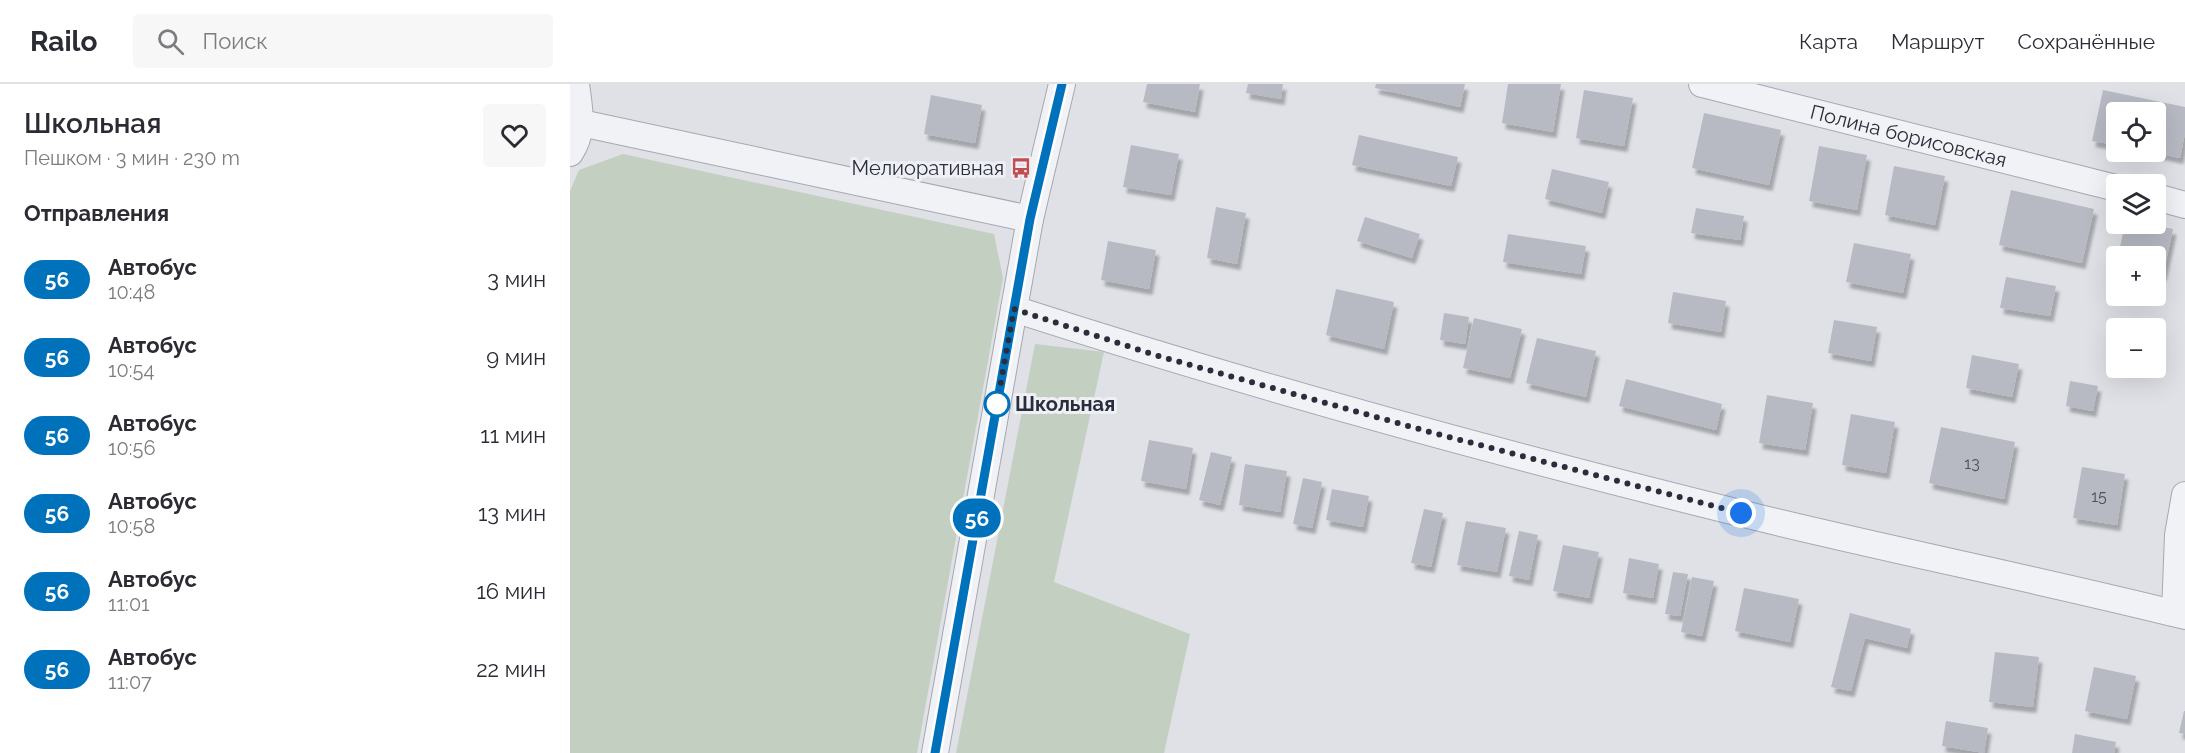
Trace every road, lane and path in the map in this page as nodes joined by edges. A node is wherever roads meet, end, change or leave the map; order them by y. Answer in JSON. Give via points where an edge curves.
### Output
{"nodes":[{"id":1,"x":576,"y":84,"type":"edge"},
{"id":2,"x":1062,"y":84,"type":"edge"},
{"id":3,"x":1702,"y":84,"type":"edge"},
{"id":4,"x":581,"y":123,"type":"junction"},
{"id":5,"x":570,"y":153,"type":"edge"},
{"id":6,"x":2106,"y":185,"type":"edge"},
{"id":7,"x":2166,"y":200,"type":"edge"},
{"id":8,"x":2185,"y":205,"type":"edge"},
{"id":9,"x":1030,"y":219,"type":"junction"},
{"id":10,"x":1014,"y":309,"type":"junction"},
{"id":11,"x":2185,"y":495,"type":"edge"},
{"id":12,"x":2180,"y":614,"type":"edge"},
{"id":13,"x":935,"y":753,"type":"edge"}],
"edges":[{"from":1,"to":4,"type":"street"},
{"from":2,"to":9,"type":"street"},
{"from":3,"to":6,"type":"street","name":"Полина борисовская"},
{"from":4,"to":5,"type":"street"},
{"from":4,"to":9,"type":"street"},
{"from":7,"to":8,"type":"street"},
{"from":9,"to":10,"type":"street"},
{"from":10,"to":12,"type":"street","via":[[1155,355],[1437,434],[1764,519]]},
{"from":10,"to":13,"type":"street"},
{"from":11,"to":12,"type":"street","via":[[2178,535]]}]}
